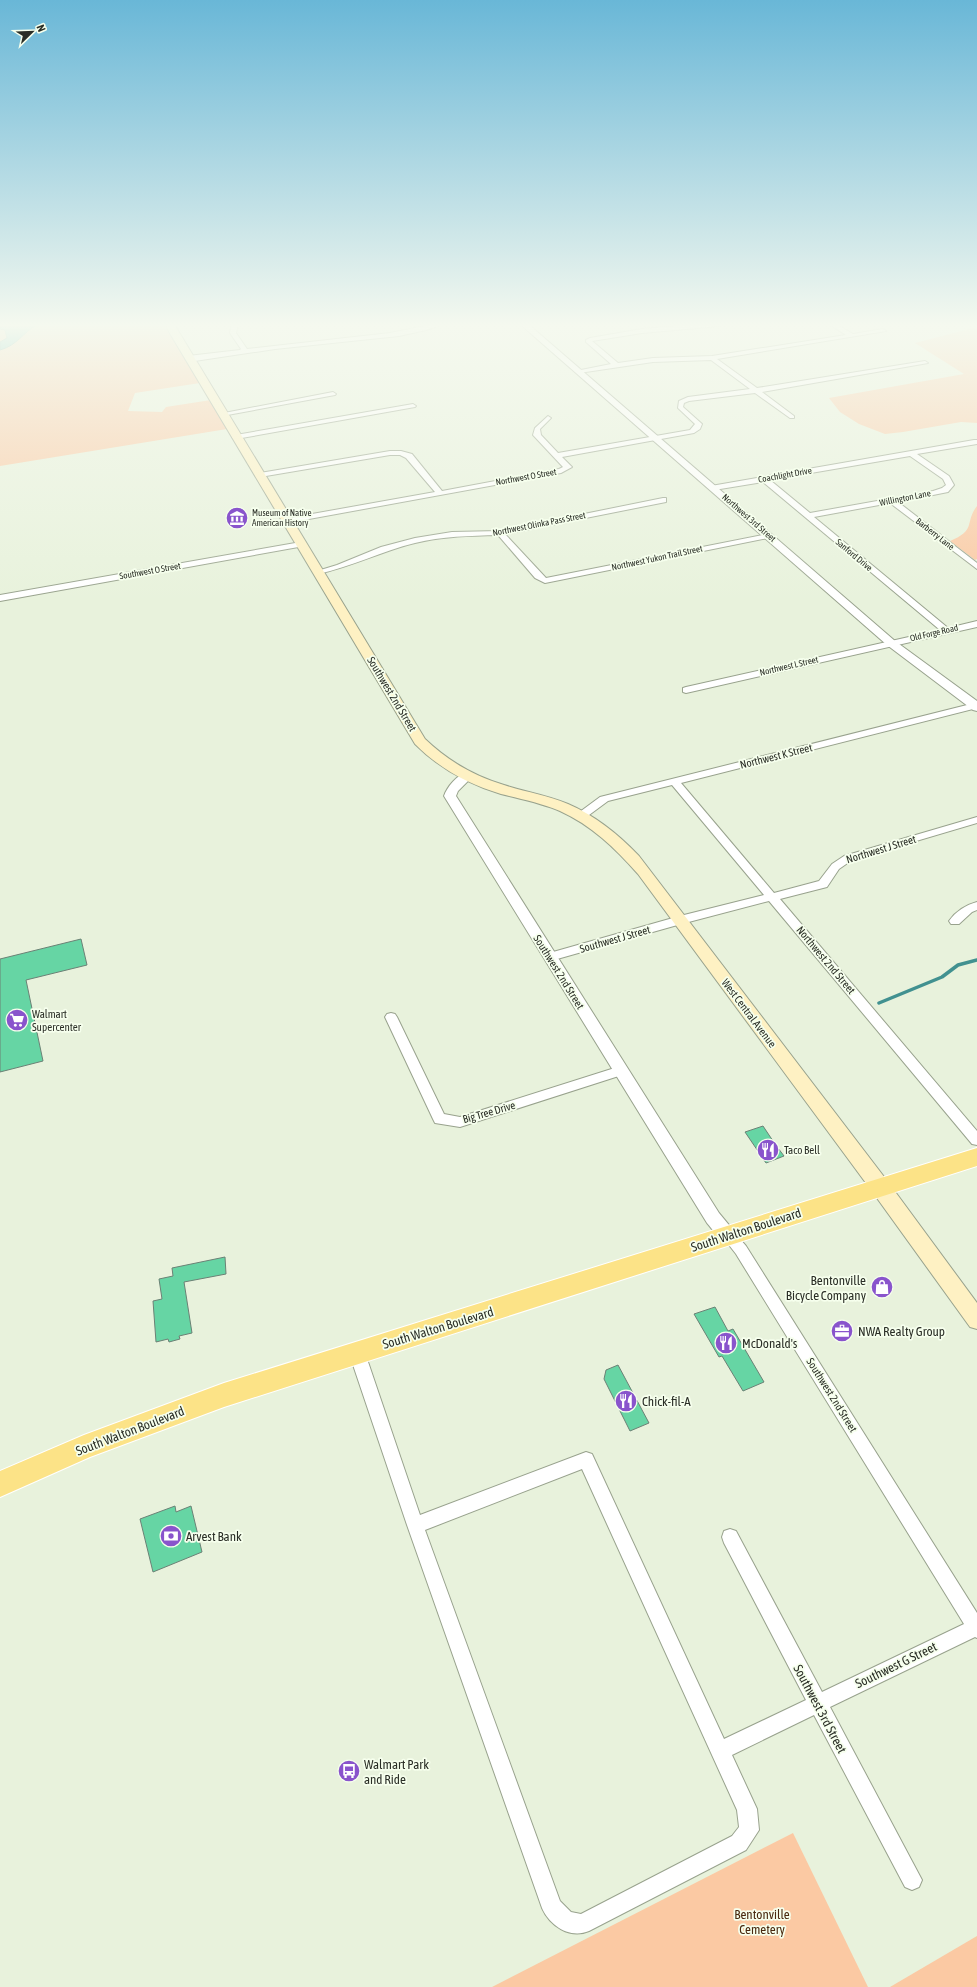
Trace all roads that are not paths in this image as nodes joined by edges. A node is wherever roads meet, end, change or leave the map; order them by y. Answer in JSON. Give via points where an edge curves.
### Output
{"nodes":[{"id":1,"x":224,"y":417,"type":"edge"},
{"id":2,"x":352,"y":417,"type":"edge"},
{"id":3,"x":632,"y":417,"type":"edge"},
{"id":4,"x":691,"y":417,"type":"edge"},
{"id":5,"x":548,"y":418,"type":"dead end"},
{"id":6,"x":236,"y":437,"type":"junction"},
{"id":7,"x":656,"y":437,"type":"junction"},
{"id":8,"x":974,"y":442,"type":"dead end"},
{"id":9,"x":911,"y":453,"type":"junction"},
{"id":10,"x":558,"y":455,"type":"junction"},
{"id":11,"x":260,"y":475,"type":"junction"},
{"id":12,"x":764,"y":479,"type":"junction"},
{"id":13,"x":714,"y":488,"type":"junction"},
{"id":14,"x":439,"y":492,"type":"junction"},
{"id":15,"x":662,"y":500,"type":"dead end"},
{"id":16,"x":892,"y":501,"type":"junction"},
{"id":17,"x":807,"y":516,"type":"junction"},
{"id":18,"x":287,"y":521,"type":"junction"},
{"id":19,"x":500,"y":533,"type":"junction"},
{"id":20,"x":768,"y":536,"type":"junction"},
{"id":21,"x":301,"y":544,"type":"junction"},
{"id":22,"x":976,"y":565,"type":"edge"},
{"id":23,"x":317,"y":569,"type":"junction"},
{"id":24,"x":0,"y":598,"type":"edge"},
{"id":25,"x":977,"y":624,"type":"edge"},
{"id":26,"x":945,"y":630,"type":"junction"},
{"id":27,"x":891,"y":643,"type":"junction"},
{"id":28,"x":686,"y":690,"type":"dead end"},
{"id":29,"x":976,"y":706,"type":"edge"},
{"id":30,"x":467,"y":776,"type":"junction"},
{"id":31,"x":674,"y":781,"type":"junction"},
{"id":32,"x":581,"y":816,"type":"junction"},
{"id":33,"x":977,"y":820,"type":"edge"},
{"id":34,"x":773,"y":897,"type":"junction"},
{"id":35,"x":977,"y":906,"type":"edge"},
{"id":36,"x":680,"y":920,"type":"junction"},
{"id":37,"x":955,"y":921,"type":"dead end"},
{"id":38,"x":550,"y":958,"type":"junction"},
{"id":39,"x":391,"y":1017,"type":"dead end"},
{"id":40,"x":621,"y":1071,"type":"junction"},
{"id":41,"x":977,"y":1140,"type":"edge"},
{"id":42,"x":977,"y":1157,"type":"edge"},
{"id":43,"x":881,"y":1188,"type":"junction"},
{"id":44,"x":729,"y":1236,"type":"junction"},
{"id":45,"x":977,"y":1320,"type":"edge"},
{"id":46,"x":357,"y":1353,"type":"junction"},
{"id":47,"x":0,"y":1484,"type":"edge"},
{"id":48,"x":415,"y":1525,"type":"junction"},
{"id":49,"x":730,"y":1537,"type":"dead end"},
{"id":50,"x":976,"y":1628,"type":"edge"},
{"id":51,"x":817,"y":1703,"type":"junction"},
{"id":52,"x":720,"y":1751,"type":"junction"},
{"id":53,"x":912,"y":1880,"type":"dead end"}],
"edges":[{"from":1,"to":6,"type":"main road","name":"Southwest 2nd Street"},
{"from":2,"to":6,"type":"street"},
{"from":3,"to":7,"type":"street","name":"Northwest 3rd Street"},
{"from":4,"to":7,"type":"street","name":"Northwest O Street","via":[[699,424],[692,432]]},
{"from":5,"to":10,"type":"street","via":[[537,429],[537,435]]},
{"from":6,"to":11,"type":"main road","name":"Southwest 2nd Street"},
{"from":7,"to":10,"type":"street","name":"Northwest O Street"},
{"from":7,"to":13,"type":"street","name":"Northwest 3rd Street"},
{"from":8,"to":9,"type":"street","name":"Coachlight Drive"},
{"from":9,"to":12,"type":"street","name":"Coachlight Drive"},
{"from":9,"to":16,"type":"street","name":"Willington Lane","via":[[946,478],[950,485],[945,490]]},
{"from":10,"to":14,"type":"street","name":"Northwest O Street","via":[[568,467],[561,471]]},
{"from":11,"to":14,"type":"street","via":[[401,453],[409,456]]},
{"from":11,"to":18,"type":"main road","name":"Southwest 2nd Street"},
{"from":12,"to":13,"type":"street","name":"Coachlight Drive"},
{"from":12,"to":17,"type":"street","name":"Sanford Drive"},
{"from":13,"to":20,"type":"street","name":"Northwest 3rd Street"},
{"from":14,"to":18,"type":"street","name":"Northwest O Street"},
{"from":15,"to":19,"type":"street","name":"Northwest Olinka Pass Street"},
{"from":16,"to":17,"type":"street","name":"Willington Lane"},
{"from":16,"to":22,"type":"street","name":"Barberry Lane"},
{"from":17,"to":26,"type":"street","name":"Sanford Drive"},
{"from":18,"to":21,"type":"main road","name":"Southwest 2nd Street"},
{"from":19,"to":20,"type":"street","name":"Northwest Yukon Trail Street","via":[[545,581]]},
{"from":19,"to":23,"type":"street","name":"Northwest Olinka Pass Street","via":[[452,534],[415,540],[340,567]]},
{"from":20,"to":27,"type":"street","name":"Northwest 3rd Street"},
{"from":21,"to":23,"type":"main road","name":"Southwest 2nd Street"},
{"from":21,"to":24,"type":"street","name":"Southwest O Street"},
{"from":23,"to":30,"type":"main road","name":"Southwest 2nd Street","via":[[420,741],[450,767]]},
{"from":25,"to":26,"type":"street","name":"Old Forge Road"},
{"from":26,"to":27,"type":"street","name":"Old Forge Road"},
{"from":27,"to":28,"type":"street","name":"Northwest L Street"},
{"from":27,"to":29,"type":"street","name":"Northwest 3rd Street"},
{"from":29,"to":31,"type":"street","name":"Northwest K Street"},
{"from":30,"to":32,"type":"main road","name":"West Central Avenue","via":[[540,799]]},
{"from":30,"to":38,"type":"street","name":"Southwest 2nd Street","via":[[452,790],[450,796]]},
{"from":31,"to":32,"type":"street","name":"Northwest K Street","via":[[604,799]]},
{"from":31,"to":34,"type":"street","name":"Northwest 2nd Street"},
{"from":32,"to":36,"type":"main road","name":"West Central Avenue","via":[[619,843],[643,870]]},
{"from":33,"to":34,"type":"street","name":"Northwest J Street","via":[[848,858],[836,863],[823,884]]},
{"from":34,"to":36,"type":"street","name":"Northwest J Street"},
{"from":34,"to":41,"type":"street","name":"Northwest 2nd Street"},
{"from":35,"to":37,"type":"street","via":[[968,909]]},
{"from":36,"to":38,"type":"street","name":"Southwest J Street"},
{"from":36,"to":43,"type":"main road","name":"West Central Avenue"},
{"from":38,"to":40,"type":"street","name":"Southwest 2nd Street"},
{"from":39,"to":40,"type":"street","name":"Big Tree Drive","via":[[440,1119],[460,1122]]},
{"from":40,"to":44,"type":"street","name":"Southwest 2nd Street","via":[[713,1218]]},
{"from":42,"to":43,"type":"main road","name":"South Walton Boulevard"},
{"from":43,"to":44,"type":"main road","name":"South Walton Boulevard"},
{"from":43,"to":45,"type":"main road","name":"West Central Avenue"},
{"from":44,"to":46,"type":"main road","name":"South Walton Boulevard"},
{"from":44,"to":50,"type":"street","name":"Southwest 2nd Street","via":[[741,1250]]},
{"from":46,"to":47,"type":"main road","name":"South Walton Boulevard","via":[[224,1396],[84,1447]]},
{"from":46,"to":48,"type":"street"},
{"from":48,"to":52,"type":"street","via":[[586,1460]]},
{"from":48,"to":52,"type":"street","via":[[552,1908],[566,1922],[582,1924],[739,1843],[749,1830],[747,1809]]},
{"from":49,"to":51,"type":"street","name":"Southwest 3rd Street"},
{"from":50,"to":51,"type":"street","name":"Southwest G Street"},
{"from":51,"to":52,"type":"street","name":"Southwest G Street"},
{"from":51,"to":53,"type":"street","name":"Southwest 3rd Street"}]}
